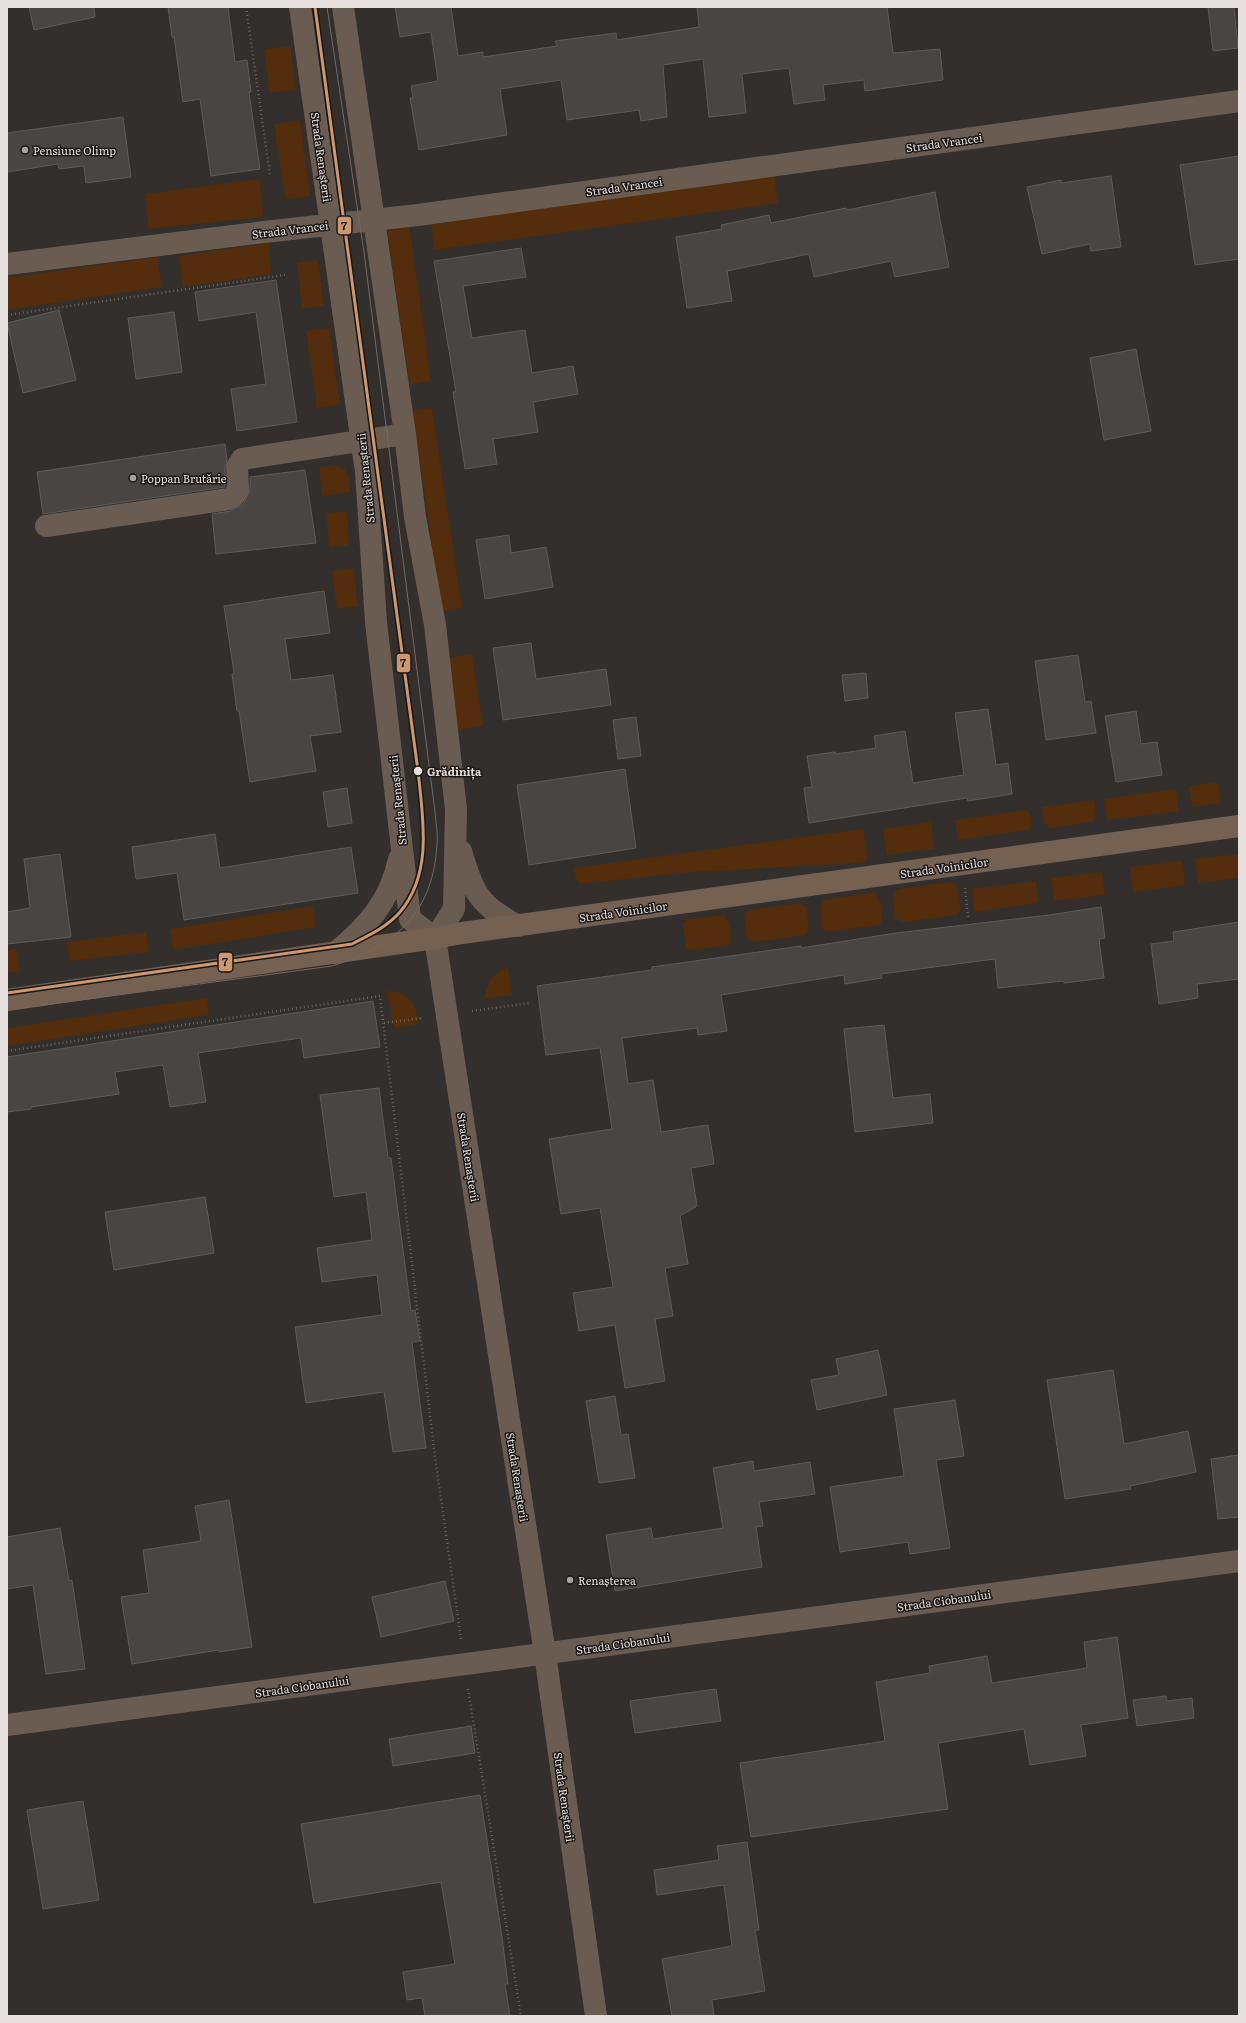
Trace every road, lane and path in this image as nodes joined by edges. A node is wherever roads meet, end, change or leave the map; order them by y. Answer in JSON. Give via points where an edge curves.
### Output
{"nodes":[{"id":1,"x":246,"y":7,"type":"edge"},
{"id":2,"x":300,"y":7,"type":"edge"},
{"id":3,"x":343,"y":7,"type":"edge"},
{"id":4,"x":1239,"y":101,"type":"edge"},
{"id":5,"x":270,"y":175,"type":"dead end"},
{"id":6,"x":374,"y":220,"type":"junction"},
{"id":7,"x":331,"y":224,"type":"junction"},
{"id":8,"x":7,"y":264,"type":"edge"},
{"id":9,"x":284,"y":275,"type":"dead end"},
{"id":10,"x":7,"y":315,"type":"edge"},
{"id":11,"x":404,"y":434,"type":"junction"},
{"id":12,"x":361,"y":440,"type":"junction"},
{"id":13,"x":46,"y":526,"type":"dead end"},
{"id":14,"x":1239,"y":826,"type":"edge"},
{"id":15,"x":456,"y":835,"type":"junction"},
{"id":16,"x":402,"y":836,"type":"junction"},
{"id":17,"x":964,"y":883,"type":"dead end"},
{"id":18,"x":968,"y":917,"type":"dead end"},
{"id":19,"x":518,"y":926,"type":"junction"},
{"id":20,"x":435,"y":938,"type":"junction"},
{"id":21,"x":335,"y":953,"type":"junction"},
{"id":22,"x":7,"y":1000,"type":"edge"},
{"id":23,"x":7,"y":1051,"type":"edge"},
{"id":24,"x":1239,"y":1561,"type":"edge"},
{"id":25,"x":546,"y":1654,"type":"junction"},
{"id":26,"x":464,"y":1664,"type":"junction"},
{"id":27,"x":7,"y":1725,"type":"edge"},
{"id":28,"x":522,"y":2016,"type":"edge"},
{"id":29,"x":596,"y":2016,"type":"edge"}],
"edges":[{"from":1,"to":5,"type":"path"},
{"from":2,"to":7,"type":"street","name":"Strada Renașterii"},
{"from":3,"to":6,"type":"street"},
{"from":4,"to":6,"type":"street","name":"Strada Vrancei"},
{"from":6,"to":7,"type":"street","name":"Strada Vrancei"},
{"from":6,"to":11,"type":"street"},
{"from":7,"to":8,"type":"street","name":"Strada Vrancei"},
{"from":7,"to":12,"type":"street","name":"Strada Renașterii"},
{"from":9,"to":10,"type":"path"},
{"from":11,"to":12,"type":"street"},
{"from":11,"to":15,"type":"street","via":[[415,517],[435,625],[456,808]]},
{"from":12,"to":13,"type":"street","via":[[242,460],[237,467],[238,490],[229,499]]},
{"from":12,"to":16,"type":"street","name":"Strada Renașterii","via":[[366,472],[376,622]]},
{"from":14,"to":19,"type":"main road","name":"Strada Voinicilor"},
{"from":15,"to":19,"type":"street","via":[[480,900],[496,914]]},
{"from":15,"to":20,"type":"street","via":[[454,908]]},
{"from":16,"to":20,"type":"street","name":"Strada Renașterii","via":[[410,919]]},
{"from":16,"to":21,"type":"street","via":[[396,875],[385,899],[369,921]]},
{"from":17,"to":18,"type":"path"},
{"from":19,"to":20,"type":"main road","name":"Strada Voinicilor"},
{"from":20,"to":21,"type":"main road","name":"Strada Voinicilor"},
{"from":20,"to":25,"type":"street","name":"Strada Renașterii"},
{"from":21,"to":22,"type":"main road","name":"Strada Voinicilor"},
{"from":23,"to":26,"type":"path","via":[[380,996],[435,1457]]},
{"from":24,"to":25,"type":"street","name":"Strada Ciobanului"},
{"from":25,"to":26,"type":"street","name":"Strada Ciobanului"},
{"from":25,"to":29,"type":"street","name":"Strada Renașterii"},
{"from":26,"to":27,"type":"street","name":"Strada Ciobanului"},
{"from":26,"to":28,"type":"path"}]}
